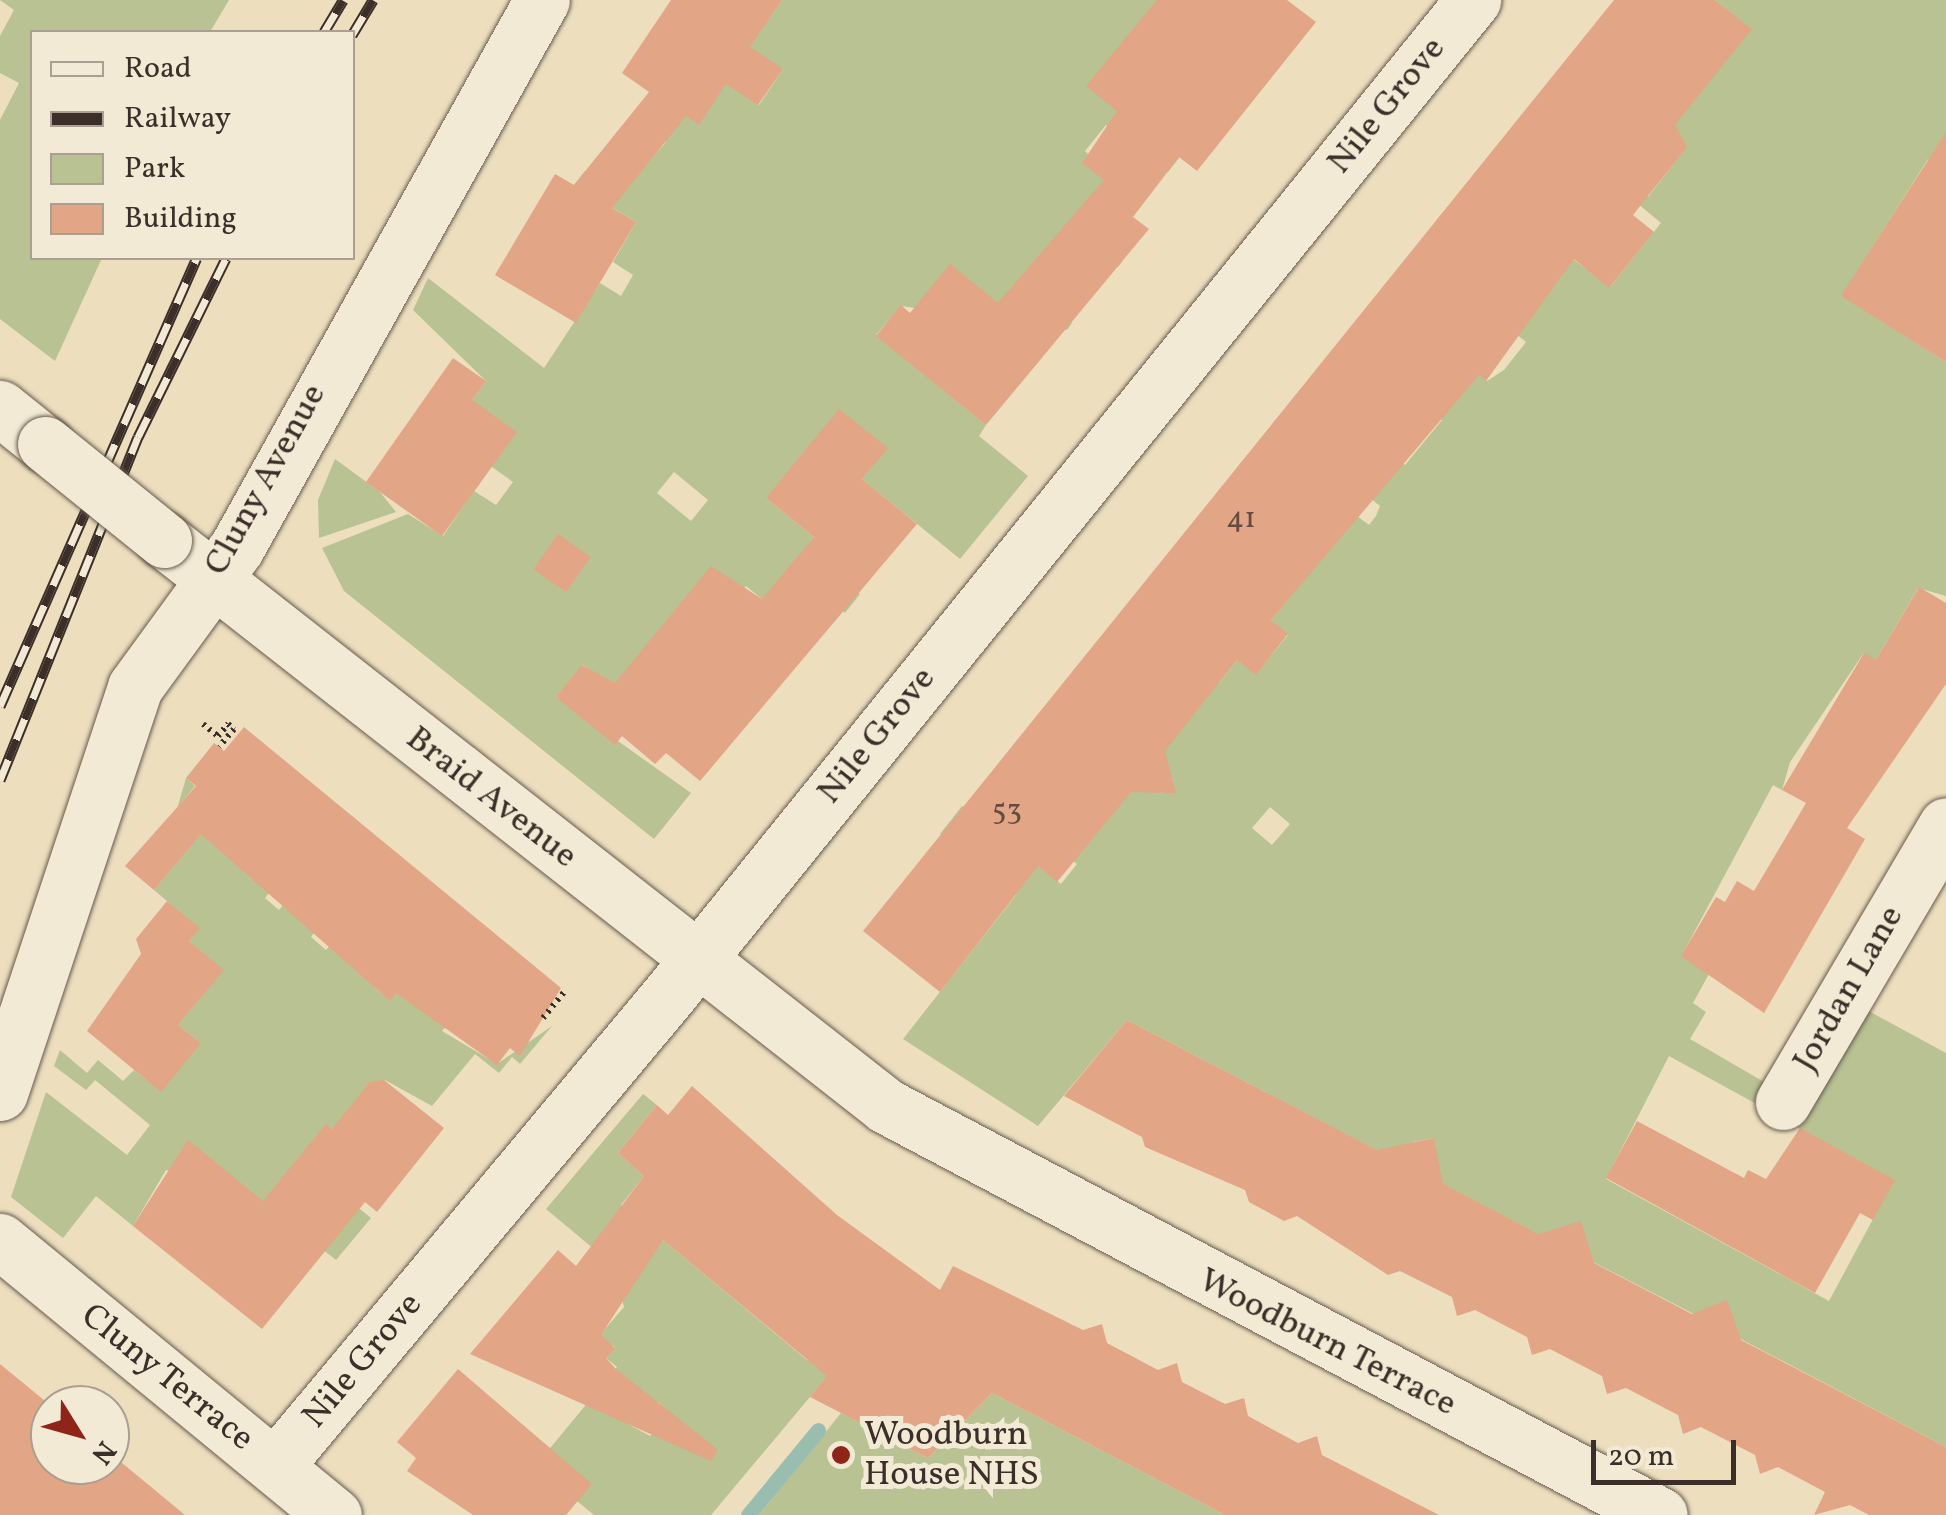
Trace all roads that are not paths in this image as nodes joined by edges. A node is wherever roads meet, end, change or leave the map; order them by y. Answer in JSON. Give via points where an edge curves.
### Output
{"nodes":[{"id":1,"x":542,"y":0,"type":"edge"},
{"id":2,"x":1473,"y":0,"type":"edge"},
{"id":3,"x":0,"y":408,"type":"edge"},
{"id":4,"x":213,"y":578,"type":"junction"},
{"id":5,"x":1946,"y":825,"type":"edge"},
{"id":6,"x":696,"y":961,"type":"junction"},
{"id":7,"x":0,"y":1093,"type":"edge"},
{"id":8,"x":1783,"y":1102,"type":"dead end"},
{"id":9,"x":994,"y":1170,"type":"joint"},
{"id":10,"x":0,"y":1240,"type":"edge"},
{"id":11,"x":274,"y":1466,"type":"junction"},
{"id":12,"x":334,"y":1515,"type":"edge"},
{"id":13,"x":1660,"y":1515,"type":"edge"}],
"edges":[{"from":1,"to":4,"type":"street","name":"Cluny Avenue"},
{"from":2,"to":6,"type":"street","name":"Nile Grove"},
{"from":3,"to":4,"type":"street","name":"Braid Avenue","bridge":true},
{"from":4,"to":6,"type":"street","name":"Braid Avenue"},
{"from":4,"to":7,"type":"street","name":"Cluny Avenue","via":[[135,687]]},
{"from":5,"to":8,"type":"street","name":"Jordan Lane"},
{"from":6,"to":9,"type":"street","name":"Braid Avenue","via":[[886,1106]]},
{"from":6,"to":11,"type":"street","name":"Nile Grove"},
{"from":9,"to":13,"type":"street","name":"Woodburn Terrace"},
{"from":10,"to":11,"type":"street","name":"Cluny Terrace"},
{"from":11,"to":12,"type":"street","name":"Cluny Terrace"}]}
